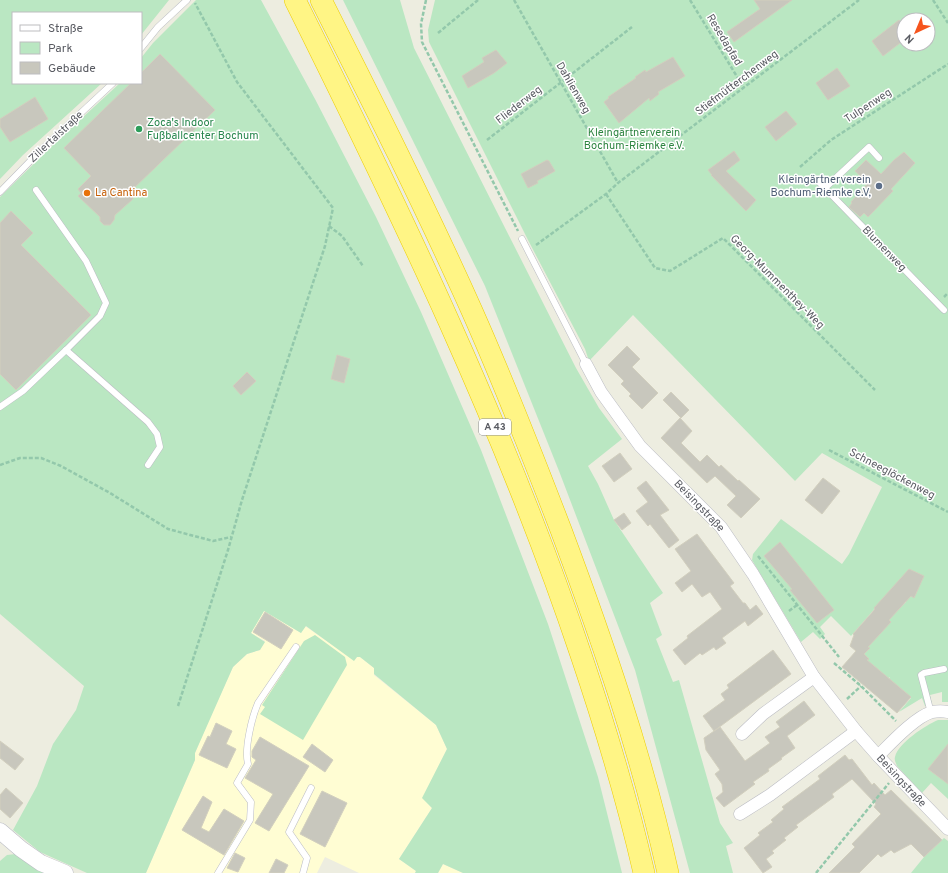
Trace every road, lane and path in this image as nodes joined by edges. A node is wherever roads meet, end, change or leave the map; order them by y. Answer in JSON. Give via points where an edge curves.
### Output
{"nodes":[{"id":1,"x":187,"y":0,"type":"edge"},
{"id":2,"x":193,"y":0,"type":"edge"},
{"id":3,"x":295,"y":0,"type":"edge"},
{"id":4,"x":321,"y":0,"type":"edge"},
{"id":5,"x":426,"y":0,"type":"edge"},
{"id":6,"x":478,"y":0,"type":"edge"},
{"id":7,"x":514,"y":0,"type":"edge"},
{"id":8,"x":859,"y":0,"type":"edge"},
{"id":9,"x":933,"y":0,"type":"edge"},
{"id":10,"x":692,"y":1,"type":"edge"},
{"id":11,"x":948,"y":23,"type":"edge"},
{"id":12,"x":632,"y":27,"type":"dead end"},
{"id":13,"x":438,"y":33,"type":"dead end"},
{"id":14,"x":142,"y":47,"type":"edge"},
{"id":15,"x":948,"y":64,"type":"edge"},
{"id":16,"x":561,"y":82,"type":"junction"},
{"id":17,"x":112,"y":84,"type":"edge"},
{"id":18,"x":744,"y":88,"type":"junction"},
{"id":19,"x":487,"y":140,"type":"dead end"},
{"id":20,"x":879,"y":158,"type":"dead end"},
{"id":21,"x":800,"y":167,"type":"dead end"},
{"id":22,"x":816,"y":179,"type":"dead end"},
{"id":23,"x":618,"y":183,"type":"junction"},
{"id":24,"x":825,"y":188,"type":"junction"},
{"id":25,"x":36,"y":190,"type":"dead end"},
{"id":26,"x":0,"y":192,"type":"edge"},
{"id":27,"x":606,"y":194,"type":"junction"},
{"id":28,"x":329,"y":226,"type":"junction"},
{"id":29,"x":522,"y":239,"type":"joint"},
{"id":30,"x":528,"y":250,"type":"junction"},
{"id":31,"x":362,"y":266,"type":"dead end"},
{"id":32,"x":944,"y":310,"type":"dead end"},
{"id":33,"x":66,"y":350,"type":"junction"},
{"id":34,"x":586,"y":364,"type":"joint"},
{"id":35,"x":875,"y":390,"type":"dead end"},
{"id":36,"x":0,"y":398,"type":"edge"},
{"id":37,"x":6,"y":403,"type":"junction"},
{"id":38,"x":0,"y":407,"type":"edge"},
{"id":39,"x":829,"y":450,"type":"dead end"},
{"id":40,"x":0,"y":465,"type":"edge"},
{"id":41,"x":148,"y":465,"type":"dead end"},
{"id":42,"x":948,"y":512,"type":"edge"},
{"id":43,"x":231,"y":537,"type":"junction"},
{"id":44,"x":755,"y":553,"type":"dead end"},
{"id":45,"x":296,"y":647,"type":"dead end"},
{"id":46,"x":839,"y":657,"type":"dead end"},
{"id":47,"x":834,"y":662,"type":"dead end"},
{"id":48,"x":944,"y":669,"type":"dead end"},
{"id":49,"x":814,"y":677,"type":"junction"},
{"id":50,"x":861,"y":686,"type":"junction"},
{"id":51,"x":178,"y":706,"type":"dead end"},
{"id":52,"x":838,"y":708,"type":"junction"},
{"id":53,"x":948,"y":712,"type":"edge"},
{"id":54,"x":931,"y":713,"type":"junction"},
{"id":55,"x":905,"y":730,"type":"junction"},
{"id":56,"x":856,"y":731,"type":"junction"},
{"id":57,"x":742,"y":734,"type":"dead end"},
{"id":58,"x":878,"y":756,"type":"junction"},
{"id":59,"x":896,"y":775,"type":"junction"},
{"id":60,"x":311,"y":788,"type":"dead end"},
{"id":61,"x":740,"y":814,"type":"dead end"},
{"id":62,"x":948,"y":829,"type":"edge"},
{"id":63,"x":0,"y":831,"type":"edge"},
{"id":64,"x":65,"y":873,"type":"edge"},
{"id":65,"x":218,"y":873,"type":"edge"},
{"id":66,"x":303,"y":873,"type":"edge"},
{"id":67,"x":644,"y":873,"type":"edge"},
{"id":68,"x":668,"y":873,"type":"edge"},
{"id":69,"x":816,"y":873,"type":"edge"}],
"edges":[{"from":1,"to":14,"type":"lane","via":[[158,27]]},
{"from":2,"to":28,"type":"path","via":[[237,82],[333,208]]},
{"from":3,"to":67,"type":"highway","number":"A 43","via":[[362,134],[449,319],[538,532],[595,697],[627,804]]},
{"from":4,"to":68,"type":"highway","number":"A 43","via":[[383,123],[472,311],[515,414],[614,677],[658,829]]},
{"from":5,"to":29,"type":"path","via":[[421,24],[422,42]]},
{"from":6,"to":13,"type":"path"},
{"from":7,"to":16,"type":"path","name":"Dahlienweg"},
{"from":8,"to":18,"type":"path","name":"Stiefmütterchenweg"},
{"from":9,"to":11,"type":"path"},
{"from":10,"to":18,"type":"path","name":"Resedapfad"},
{"from":12,"to":16,"type":"path","name":"Fliederweg"},
{"from":15,"to":21,"type":"path","name":"Tulpenweg","via":[[831,140]]},
{"from":16,"to":19,"type":"path","name":"Fliederweg"},
{"from":16,"to":23,"type":"path","name":"Dahlienweg"},
{"from":17,"to":26,"type":"lane","name":"Zillertalstraße"},
{"from":18,"to":23,"type":"path","name":"Stiefmütterchenweg"},
{"from":20,"to":24,"type":"lane","via":[[869,147]]},
{"from":22,"to":24,"type":"lane","name":"Blumenweg"},
{"from":23,"to":27,"type":"path","name":"Stiefmütterchenweg"},
{"from":24,"to":32,"type":"lane","name":"Blumenweg"},
{"from":25,"to":33,"type":"lane","via":[[86,261],[106,302],[100,316]]},
{"from":27,"to":30,"type":"path","name":"Stiefmütterchenweg"},
{"from":27,"to":35,"type":"path","name":"Georg-Mummenthey-Weg","via":[[655,268],[670,271],[722,238]]},
{"from":28,"to":31,"type":"path","via":[[342,236]]},
{"from":28,"to":43,"type":"path","via":[[325,246]]},
{"from":29,"to":30,"type":"lane"},
{"from":30,"to":34,"type":"lane"},
{"from":33,"to":37,"type":"lane","via":[[23,391]]},
{"from":33,"to":41,"type":"lane","via":[[148,422],[157,434],[160,447]]},
{"from":34,"to":49,"type":"street","name":"Beisingstraße","via":[[610,405],[640,446],[721,527],[753,574]]},
{"from":36,"to":37,"type":"lane"},
{"from":37,"to":38,"type":"lane"},
{"from":39,"to":42,"type":"path","name":"Schneeglöckenweg"},
{"from":40,"to":43,"type":"path","via":[[20,458],[40,458],[110,492],[168,529],[213,541]]},
{"from":43,"to":51,"type":"path"},
{"from":44,"to":46,"type":"path"},
{"from":45,"to":65,"type":"lane","via":[[254,713],[246,756],[248,764],[237,783],[251,802],[250,820]]},
{"from":47,"to":50,"type":"path"},
{"from":48,"to":54,"type":"lane","via":[[921,675]]},
{"from":49,"to":52,"type":"street","name":"Beisingstraße"},
{"from":49,"to":57,"type":"street","via":[[763,714]]},
{"from":50,"to":52,"type":"path"},
{"from":50,"to":55,"type":"path"},
{"from":52,"to":56,"type":"street","name":"Beisingstraße"},
{"from":53,"to":54,"type":"street"},
{"from":54,"to":55,"type":"street"},
{"from":55,"to":58,"type":"street"},
{"from":56,"to":58,"type":"street","name":"Beisingstraße"},
{"from":56,"to":61,"type":"street","via":[[770,795]]},
{"from":58,"to":59,"type":"street","name":"Beisingstraße"},
{"from":59,"to":62,"type":"street","name":"Beisingstraße"},
{"from":59,"to":69,"type":"path"},
{"from":60,"to":66,"type":"lane","via":[[289,832],[307,858]]},
{"from":63,"to":64,"type":"street","via":[[41,863]]}]}
